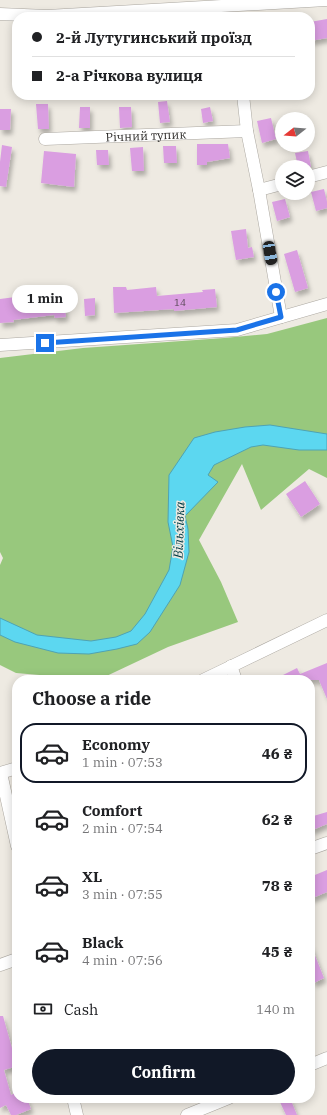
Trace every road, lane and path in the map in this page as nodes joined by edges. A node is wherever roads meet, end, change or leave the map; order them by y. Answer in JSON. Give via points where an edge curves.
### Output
{"nodes":[{"id":1,"x":326,"y":0,"type":"edge"},
{"id":2,"x":225,"y":8,"type":"edge"},
{"id":3,"x":136,"y":12,"type":"edge"},
{"id":4,"x":0,"y":14,"type":"edge"},
{"id":5,"x":12,"y":15,"type":"edge"},
{"id":6,"x":244,"y":100,"type":"edge"},
{"id":7,"x":247,"y":131,"type":"junction"},
{"id":8,"x":45,"y":139,"type":"dead end"},
{"id":9,"x":327,"y":172,"type":"edge"},
{"id":10,"x":315,"y":175,"type":"edge"},
{"id":11,"x":275,"y":186,"type":"edge"},
{"id":12,"x":259,"y":190,"type":"junction"},
{"id":13,"x":327,"y":304,"type":"edge"},
{"id":14,"x":281,"y":317,"type":"junction"},
{"id":15,"x":0,"y":345,"type":"edge"},
{"id":16,"x":327,"y":620,"type":"edge"},
{"id":17,"x":231,"y":666,"type":"junction"},
{"id":18,"x":213,"y":675,"type":"edge"},
{"id":19,"x":234,"y":675,"type":"edge"},
{"id":20,"x":12,"y":770,"type":"edge"},
{"id":21,"x":1,"y":773,"type":"edge"},
{"id":22,"x":12,"y":823,"type":"edge"},
{"id":23,"x":327,"y":843,"type":"edge"},
{"id":24,"x":315,"y":847,"type":"edge"},
{"id":25,"x":12,"y":961,"type":"edge"},
{"id":26,"x":0,"y":965,"type":"edge"},
{"id":27,"x":327,"y":1058,"type":"edge"},
{"id":28,"x":315,"y":1063,"type":"edge"},
{"id":29,"x":74,"y":1103,"type":"edge"},
{"id":30,"x":217,"y":1103,"type":"edge"},
{"id":31,"x":77,"y":1115,"type":"edge"},
{"id":32,"x":187,"y":1115,"type":"edge"}],
"edges":[{"from":1,"to":2,"type":"street"},
{"from":2,"to":3,"type":"street"},
{"from":4,"to":5,"type":"street"},
{"from":6,"to":7,"type":"street"},
{"from":7,"to":8,"type":"street","name":"Річний тупик"},
{"from":7,"to":12,"type":"street"},
{"from":9,"to":10,"type":"street"},
{"from":11,"to":12,"type":"street"},
{"from":12,"to":14,"type":"street"},
{"from":13,"to":14,"type":"street"},
{"from":14,"to":15,"type":"street","via":[[237,330]]},
{"from":16,"to":17,"type":"street"},
{"from":17,"to":18,"type":"street"},
{"from":17,"to":19,"type":"street"},
{"from":20,"to":21,"type":"street"},
{"from":21,"to":22,"type":"street"},
{"from":23,"to":24,"type":"street"},
{"from":25,"to":26,"type":"street"},
{"from":27,"to":28,"type":"street"},
{"from":29,"to":31,"type":"street"},
{"from":30,"to":32,"type":"street"}]}
